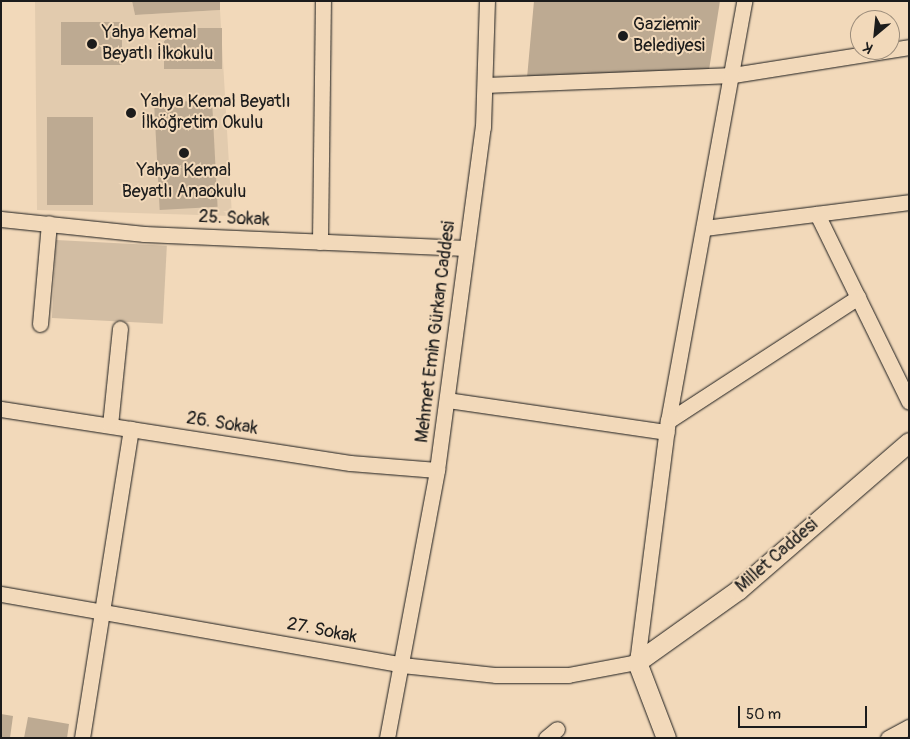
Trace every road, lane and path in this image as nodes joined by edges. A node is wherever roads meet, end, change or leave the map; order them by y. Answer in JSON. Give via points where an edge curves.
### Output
{"nodes":[{"id":1,"x":323,"y":1,"type":"edge"},
{"id":2,"x":487,"y":1,"type":"edge"},
{"id":3,"x":744,"y":1,"type":"edge"},
{"id":4,"x":909,"y":47,"type":"edge"},
{"id":5,"x":733,"y":75,"type":"junction"},
{"id":6,"x":484,"y":85,"type":"junction"},
{"id":7,"x":909,"y":202,"type":"edge"},
{"id":8,"x":817,"y":214,"type":"junction"},
{"id":9,"x":1,"y":219,"type":"edge"},
{"id":10,"x":50,"y":223,"type":"junction"},
{"id":11,"x":704,"y":228,"type":"junction"},
{"id":12,"x":320,"y":242,"type":"junction"},
{"id":13,"x":466,"y":248,"type":"junction"},
{"id":14,"x":858,"y":297,"type":"junction"},
{"id":15,"x":40,"y":324,"type":"dead end"},
{"id":16,"x":120,"y":329,"type":"dead end"},
{"id":17,"x":446,"y":400,"type":"junction"},
{"id":18,"x":909,"y":402,"type":"edge"},
{"id":19,"x":1,"y":409,"type":"edge"},
{"id":20,"x":110,"y":425,"type":"junction"},
{"id":21,"x":667,"y":427,"type":"junction"},
{"id":22,"x":131,"y":429,"type":"junction"},
{"id":23,"x":909,"y":442,"type":"edge"},
{"id":24,"x":438,"y":470,"type":"junction"},
{"id":25,"x":1,"y":594,"type":"edge"},
{"id":26,"x":102,"y":608,"type":"junction"},
{"id":27,"x":638,"y":662,"type":"junction"},
{"id":28,"x":402,"y":665,"type":"junction"},
{"id":29,"x":909,"y":727,"type":"edge"},
{"id":30,"x":82,"y":738,"type":"edge"},
{"id":31,"x":387,"y":738,"type":"edge"},
{"id":32,"x":666,"y":738,"type":"edge"},
{"id":33,"x":888,"y":738,"type":"edge"}],
"edges":[{"from":1,"to":12,"type":"street"},
{"from":2,"to":6,"type":"street","name":"Mehmet Emin Gürkan Caddesi"},
{"from":3,"to":5,"type":"street"},
{"from":4,"to":5,"type":"street"},
{"from":5,"to":6,"type":"street"},
{"from":5,"to":11,"type":"street"},
{"from":6,"to":13,"type":"street","name":"Mehmet Emin Gürkan Caddesi","via":[[483,127]]},
{"from":7,"to":8,"type":"street"},
{"from":8,"to":11,"type":"street"},
{"from":8,"to":14,"type":"street"},
{"from":9,"to":10,"type":"street","name":"25. Sokak"},
{"from":10,"to":12,"type":"street","name":"25. Sokak","via":[[144,234]]},
{"from":10,"to":15,"type":"street"},
{"from":11,"to":21,"type":"street"},
{"from":12,"to":13,"type":"street","name":"25. Sokak"},
{"from":13,"to":17,"type":"street","name":"Mehmet Emin Gürkan Caddesi"},
{"from":14,"to":18,"type":"street"},
{"from":14,"to":21,"type":"street"},
{"from":16,"to":20,"type":"street"},
{"from":17,"to":21,"type":"street"},
{"from":17,"to":24,"type":"street","name":"Mehmet Emin Gürkan Caddesi"},
{"from":19,"to":20,"type":"street","name":"26. Sokak"},
{"from":20,"to":22,"type":"street","name":"26. Sokak"},
{"from":21,"to":27,"type":"street"},
{"from":22,"to":24,"type":"street","name":"26. Sokak","via":[[350,463]]},
{"from":22,"to":26,"type":"street"},
{"from":23,"to":27,"type":"street","name":"Millet Caddesi","via":[[738,590]]},
{"from":24,"to":28,"type":"street","name":"Mehmet Emin Gürkan Caddesi"},
{"from":25,"to":26,"type":"street","name":"27. Sokak"},
{"from":26,"to":28,"type":"street","name":"27. Sokak"},
{"from":26,"to":30,"type":"street"},
{"from":27,"to":28,"type":"street","name":"27. Sokak","via":[[568,675],[496,675]]},
{"from":27,"to":32,"type":"street"},
{"from":28,"to":31,"type":"street","name":"Mehmet Emin Gürkan Caddesi"},
{"from":29,"to":33,"type":"street"}]}
